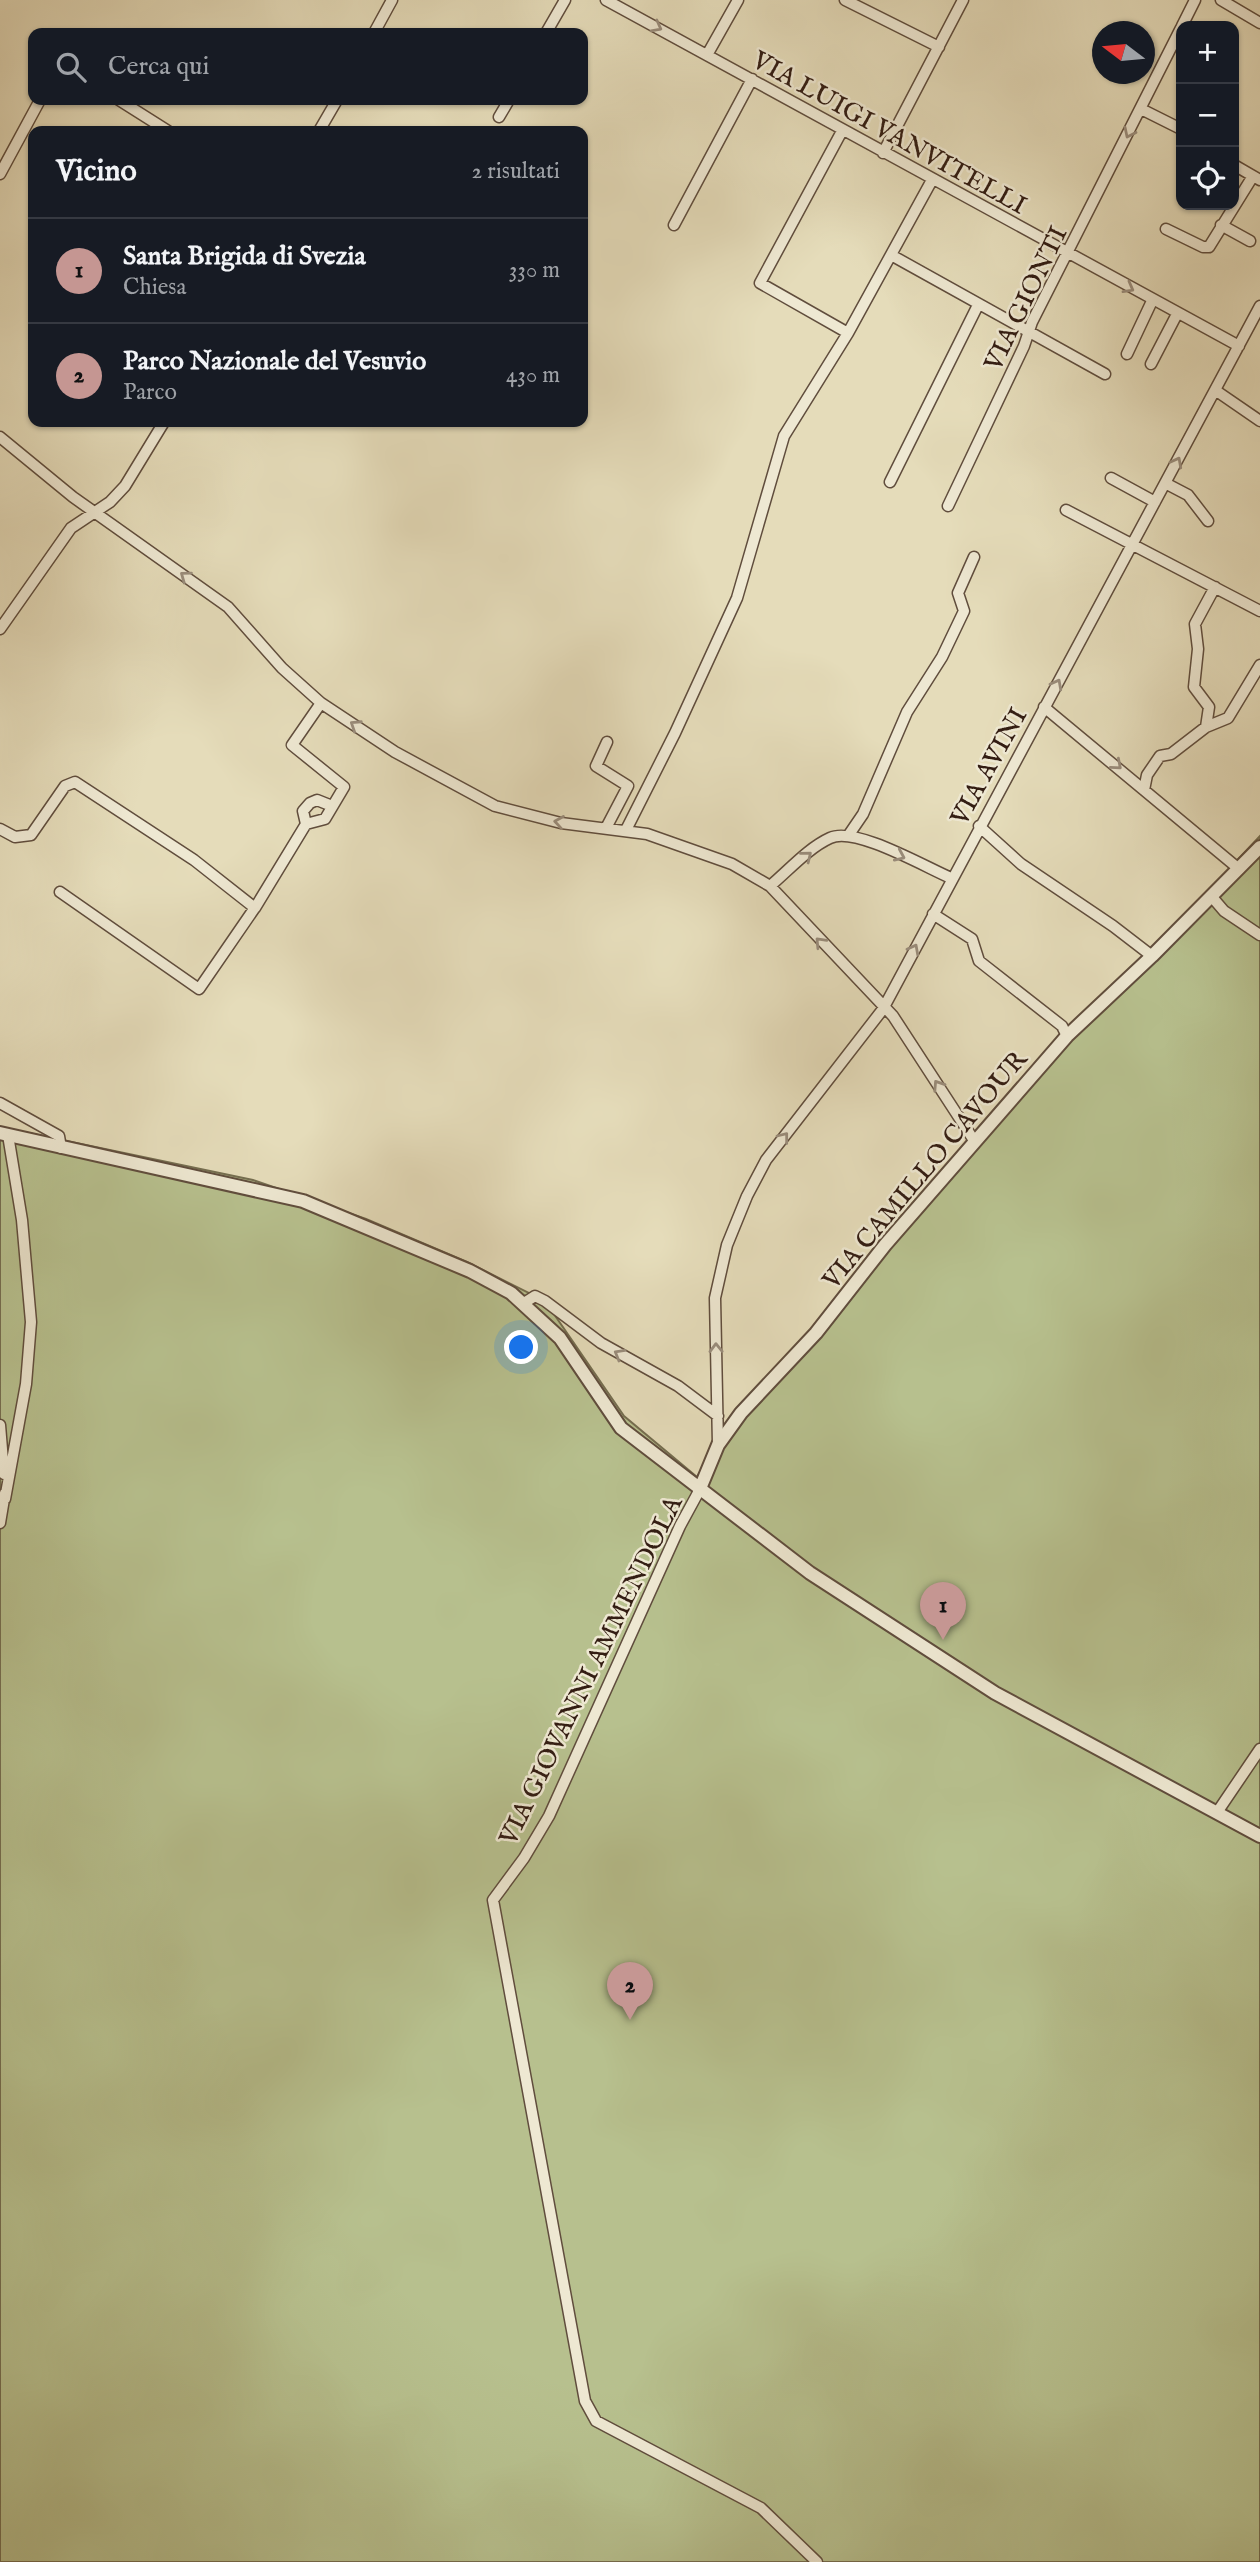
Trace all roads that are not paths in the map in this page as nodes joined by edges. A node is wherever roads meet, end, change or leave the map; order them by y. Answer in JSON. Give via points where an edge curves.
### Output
{"nodes":[{"id":1,"x":392,"y":0,"type":"edge"},
{"id":2,"x":565,"y":0,"type":"edge"},
{"id":3,"x":607,"y":0,"type":"edge"},
{"id":4,"x":738,"y":0,"type":"edge"},
{"id":5,"x":845,"y":0,"type":"edge"},
{"id":6,"x":963,"y":0,"type":"edge"},
{"id":7,"x":1195,"y":0,"type":"edge"},
{"id":8,"x":1221,"y":0,"type":"edge"},
{"id":9,"x":1185,"y":21,"type":"edge"},
{"id":10,"x":1260,"y":23,"type":"edge"},
{"id":11,"x":377,"y":28,"type":"edge"},
{"id":12,"x":549,"y":28,"type":"edge"},
{"id":13,"x":1176,"y":39,"type":"edge"},
{"id":14,"x":939,"y":47,"type":"junction"},
{"id":15,"x":707,"y":55,"type":"junction"},
{"id":16,"x":752,"y":79,"type":"junction"},
{"id":17,"x":37,"y":105,"type":"edge"},
{"id":18,"x":127,"y":105,"type":"edge"},
{"id":19,"x":334,"y":105,"type":"edge"},
{"id":20,"x":506,"y":105,"type":"edge"},
{"id":21,"x":1141,"y":109,"type":"junction"},
{"id":22,"x":499,"y":117,"type":"dead end"},
{"id":23,"x":160,"y":126,"type":"edge"},
{"id":24,"x":323,"y":126,"type":"edge"},
{"id":25,"x":1176,"y":126,"type":"edge"},
{"id":26,"x":842,"y":131,"type":"junction"},
{"id":27,"x":883,"y":153,"type":"junction"},
{"id":28,"x":1239,"y":168,"type":"edge"},
{"id":29,"x":0,"y":174,"type":"edge"},
{"id":30,"x":1256,"y":178,"type":"edge"},
{"id":31,"x":932,"y":180,"type":"junction"},
{"id":32,"x":674,"y":225,"type":"dead end"},
{"id":33,"x":1221,"y":225,"type":"junction"},
{"id":34,"x":1166,"y":229,"type":"dead end"},
{"id":35,"x":1250,"y":241,"type":"dead end"},
{"id":36,"x":1069,"y":255,"type":"junction"},
{"id":37,"x":891,"y":256,"type":"junction"},
{"id":38,"x":1152,"y":301,"type":"junction"},
{"id":39,"x":978,"y":305,"type":"junction"},
{"id":40,"x":1260,"y":306,"type":"edge"},
{"id":41,"x":1177,"y":314,"type":"junction"},
{"id":42,"x":848,"y":333,"type":"junction"},
{"id":43,"x":1029,"y":333,"type":"junction"},
{"id":44,"x":1239,"y":346,"type":"junction"},
{"id":45,"x":1126,"y":354,"type":"dead end"},
{"id":46,"x":1151,"y":364,"type":"dead end"},
{"id":47,"x":1105,"y":374,"type":"dead end"},
{"id":48,"x":1216,"y":390,"type":"junction"},
{"id":49,"x":1260,"y":421,"type":"edge"},
{"id":50,"x":161,"y":427,"type":"edge"},
{"id":51,"x":0,"y":437,"type":"edge"},
{"id":52,"x":1111,"y":478,"type":"dead end"},
{"id":53,"x":890,"y":482,"type":"dead end"},
{"id":54,"x":1165,"y":483,"type":"junction"},
{"id":55,"x":1155,"y":502,"type":"junction"},
{"id":56,"x":948,"y":506,"type":"dead end"},
{"id":57,"x":1066,"y":510,"type":"dead end"},
{"id":58,"x":97,"y":513,"type":"junction"},
{"id":59,"x":1208,"y":521,"type":"dead end"},
{"id":60,"x":1133,"y":544,"type":"junction"},
{"id":61,"x":974,"y":557,"type":"dead end"},
{"id":62,"x":1215,"y":587,"type":"junction"},
{"id":63,"x":1260,"y":611,"type":"edge"},
{"id":64,"x":0,"y":629,"type":"edge"},
{"id":65,"x":1260,"y":665,"type":"edge"},
{"id":66,"x":321,"y":703,"type":"junction"},
{"id":67,"x":1044,"y":707,"type":"junction"},
{"id":68,"x":1206,"y":727,"type":"junction"},
{"id":69,"x":607,"y":742,"type":"dead end"},
{"id":70,"x":1144,"y":790,"type":"junction"},
{"id":71,"x":332,"y":806,"type":"junction"},
{"id":72,"x":306,"y":824,"type":"junction"},
{"id":73,"x":979,"y":826,"type":"junction"},
{"id":74,"x":606,"y":828,"type":"junction"},
{"id":75,"x":0,"y":829,"type":"edge"},
{"id":76,"x":626,"y":830,"type":"junction"},
{"id":77,"x":848,"y":836,"type":"junction"},
{"id":78,"x":1260,"y":848,"type":"edge"},
{"id":79,"x":1239,"y":869,"type":"junction"},
{"id":80,"x":951,"y":878,"type":"junction"},
{"id":81,"x":770,"y":886,"type":"junction"},
{"id":82,"x":60,"y":892,"type":"dead end"},
{"id":83,"x":1212,"y":897,"type":"junction"},
{"id":84,"x":254,"y":909,"type":"dead end"},
{"id":85,"x":933,"y":914,"type":"junction"},
{"id":86,"x":1260,"y":934,"type":"edge"},
{"id":87,"x":1152,"y":956,"type":"junction"},
{"id":88,"x":883,"y":1009,"type":"junction"},
{"id":89,"x":1068,"y":1036,"type":"junction"},
{"id":90,"x":0,"y":1103,"type":"edge"},
{"id":91,"x":4,"y":1134,"type":"edge"},
{"id":92,"x":975,"y":1142,"type":"junction"},
{"id":93,"x":61,"y":1148,"type":"junction"},
{"id":94,"x":524,"y":1303,"type":"junction"},
{"id":95,"x":718,"y":1416,"type":"junction"},
{"id":96,"x":0,"y":1425,"type":"edge"},
{"id":97,"x":718,"y":1445,"type":"junction"},
{"id":98,"x":699,"y":1491,"type":"junction"},
{"id":99,"x":5,"y":1499,"type":"junction"},
{"id":100,"x":0,"y":1523,"type":"edge"},
{"id":101,"x":1260,"y":1749,"type":"edge"},
{"id":102,"x":1218,"y":1811,"type":"junction"},
{"id":103,"x":1260,"y":1836,"type":"edge"},
{"id":104,"x":817,"y":2562,"type":"edge"}],
"edges":[{"from":1,"to":11,"type":"street"},
{"from":2,"to":12,"type":"street"},
{"from":3,"to":15,"type":"street","name":"VIA LUIGI VANVITELLI","one_way":true},
{"from":4,"to":15,"type":"street"},
{"from":5,"to":14,"type":"street"},
{"from":6,"to":14,"type":"street"},
{"from":7,"to":9,"type":"street","name":"VIA GIONTI"},
{"from":8,"to":10,"type":"street"},
{"from":13,"to":21,"type":"street","name":"VIA GIONTI"},
{"from":14,"to":27,"type":"street"},
{"from":15,"to":16,"type":"street","name":"VIA LUIGI VANVITELLI"},
{"from":16,"to":26,"type":"street","name":"VIA LUIGI VANVITELLI"},
{"from":16,"to":32,"type":"street"},
{"from":17,"to":29,"type":"street"},
{"from":18,"to":23,"type":"street"},
{"from":19,"to":24,"type":"street"},
{"from":20,"to":22,"type":"street"},
{"from":21,"to":25,"type":"street"},
{"from":21,"to":36,"type":"street","name":"VIA GIONTI","one_way":true},
{"from":26,"to":27,"type":"street","name":"VIA LUIGI VANVITELLI"},
{"from":26,"to":42,"type":"street","via":[[761,283]]},
{"from":27,"to":31,"type":"street","name":"VIA LUIGI VANVITELLI"},
{"from":28,"to":30,"type":"street"},
{"from":30,"to":33,"type":"street"},
{"from":31,"to":36,"type":"street","name":"VIA LUIGI VANVITELLI"},
{"from":31,"to":37,"type":"street"},
{"from":33,"to":34,"type":"street","via":[[1209,247]]},
{"from":33,"to":35,"type":"street"},
{"from":36,"to":38,"type":"street","name":"VIA LUIGI VANVITELLI","one_way":true},
{"from":36,"to":43,"type":"street","name":"VIA GIONTI"},
{"from":37,"to":39,"type":"street"},
{"from":37,"to":42,"type":"street"},
{"from":38,"to":41,"type":"street","name":"VIA LUIGI VANVITELLI"},
{"from":38,"to":45,"type":"street"},
{"from":39,"to":43,"type":"street"},
{"from":39,"to":53,"type":"street"},
{"from":40,"to":44,"type":"street","name":"VIA AVINI"},
{"from":41,"to":44,"type":"street","name":"VIA LUIGI VANVITELLI"},
{"from":41,"to":46,"type":"street"},
{"from":42,"to":76,"type":"street","via":[[779,447],[737,598]]},
{"from":43,"to":47,"type":"street"},
{"from":43,"to":56,"type":"street","name":"VIA GIONTI"},
{"from":44,"to":48,"type":"street","name":"VIA AVINI"},
{"from":48,"to":49,"type":"street"},
{"from":54,"to":48,"type":"street","name":"VIA AVINI","one_way":true},
{"from":50,"to":58,"type":"street","via":[[125,486]]},
{"from":51,"to":58,"type":"street"},
{"from":52,"to":55,"type":"street"},
{"from":54,"to":55,"type":"street","name":"VIA AVINI"},
{"from":54,"to":59,"type":"street","via":[[1188,495]]},
{"from":55,"to":60,"type":"street","name":"VIA AVINI"},
{"from":57,"to":60,"type":"street"},
{"from":58,"to":64,"type":"street","via":[[71,528]]},
{"from":66,"to":58,"type":"street","one_way":true,"via":[[282,668],[228,607]]},
{"from":60,"to":62,"type":"street"},
{"from":67,"to":60,"type":"street","name":"VIA AVINI","one_way":true},
{"from":61,"to":77,"type":"street","via":[[958,593],[964,611],[907,712],[863,814]]},
{"from":62,"to":63,"type":"street"},
{"from":62,"to":68,"type":"street","via":[[1195,624],[1194,687],[1209,707]]},
{"from":65,"to":68,"type":"street","via":[[1228,718]]},
{"from":66,"to":71,"type":"street","via":[[292,745],[344,787]]},
{"from":74,"to":66,"type":"street","one_way":true,"via":[[561,824],[495,806],[395,752]]},
{"from":67,"to":70,"type":"street","one_way":true},
{"from":67,"to":73,"type":"street","name":"VIA AVINI"},
{"from":68,"to":70,"type":"street","via":[[1178,751],[1160,756],[1147,775]]},
{"from":69,"to":74,"type":"street","via":[[596,766],[628,786]]},
{"from":70,"to":79,"type":"street"},
{"from":71,"to":72,"type":"street","via":[[325,819]]},
{"from":71,"to":72,"type":"street","via":[[317,800],[310,803],[303,811]]},
{"from":72,"to":75,"type":"street","via":[[256,908],[194,860],[78,783],[65,786],[31,835],[19,838]]},
{"from":73,"to":80,"type":"street","name":"VIA AVINI"},
{"from":73,"to":87,"type":"street","via":[[1021,864]]},
{"from":74,"to":76,"type":"street"},
{"from":76,"to":81,"type":"street","via":[[732,864]]},
{"from":77,"to":80,"type":"street","one_way":true},
{"from":81,"to":77,"type":"street","one_way":true,"via":[[825,841]]},
{"from":78,"to":79,"type":"street","name":"VIA CAMILLO CAVOUR"},
{"from":79,"to":83,"type":"street","name":"VIA CAMILLO CAVOUR"},
{"from":80,"to":85,"type":"street","name":"VIA AVINI"},
{"from":88,"to":81,"type":"street","one_way":true},
{"from":82,"to":84,"type":"street","via":[[200,989]]},
{"from":83,"to":86,"type":"street","via":[[1224,911]]},
{"from":83,"to":87,"type":"street","name":"VIA CAMILLO CAVOUR"},
{"from":88,"to":85,"type":"street","name":"VIA AVINI","one_way":true},
{"from":85,"to":89,"type":"street","via":[[972,939],[979,961],[1062,1026]]},
{"from":87,"to":89,"type":"street","name":"VIA CAMILLO CAVOUR"},
{"from":92,"to":88,"type":"street","one_way":true,"via":[[893,1016]]},
{"from":95,"to":88,"type":"street","name":"VIA AVINI","one_way":true,"via":[[715,1298],[737,1220],[766,1160]]},
{"from":89,"to":92,"type":"street","name":"VIA CAMILLO CAVOUR"},
{"from":90,"to":93,"type":"street","via":[[59,1136]]},
{"from":91,"to":93,"type":"street"},
{"from":91,"to":99,"type":"street","via":[[21,1210],[31,1322],[26,1384]]},
{"from":92,"to":97,"type":"street","name":"VIA CAMILLO CAVOUR"},
{"from":93,"to":94,"type":"street","via":[[314,1205],[470,1271]]},
{"from":95,"to":94,"type":"street","one_way":true,"via":[[678,1386],[601,1343],[545,1301],[536,1296]]},
{"from":94,"to":98,"type":"street","via":[[560,1338],[621,1428]]},
{"from":95,"to":97,"type":"street","name":"VIA AVINI"},
{"from":96,"to":99,"type":"street"},
{"from":97,"to":98,"type":"street","name":"VIA CAMILLO CAVOUR"},
{"from":98,"to":102,"type":"street","via":[[810,1573],[984,1686]]},
{"from":98,"to":104,"type":"street","name":"VIA GIOVANNI AMMENDOLA","via":[[549,1815],[493,1900],[587,2407],[596,2421],[761,2508]]},
{"from":99,"to":100,"type":"street"},
{"from":101,"to":102,"type":"street"},
{"from":102,"to":103,"type":"street"}]}
